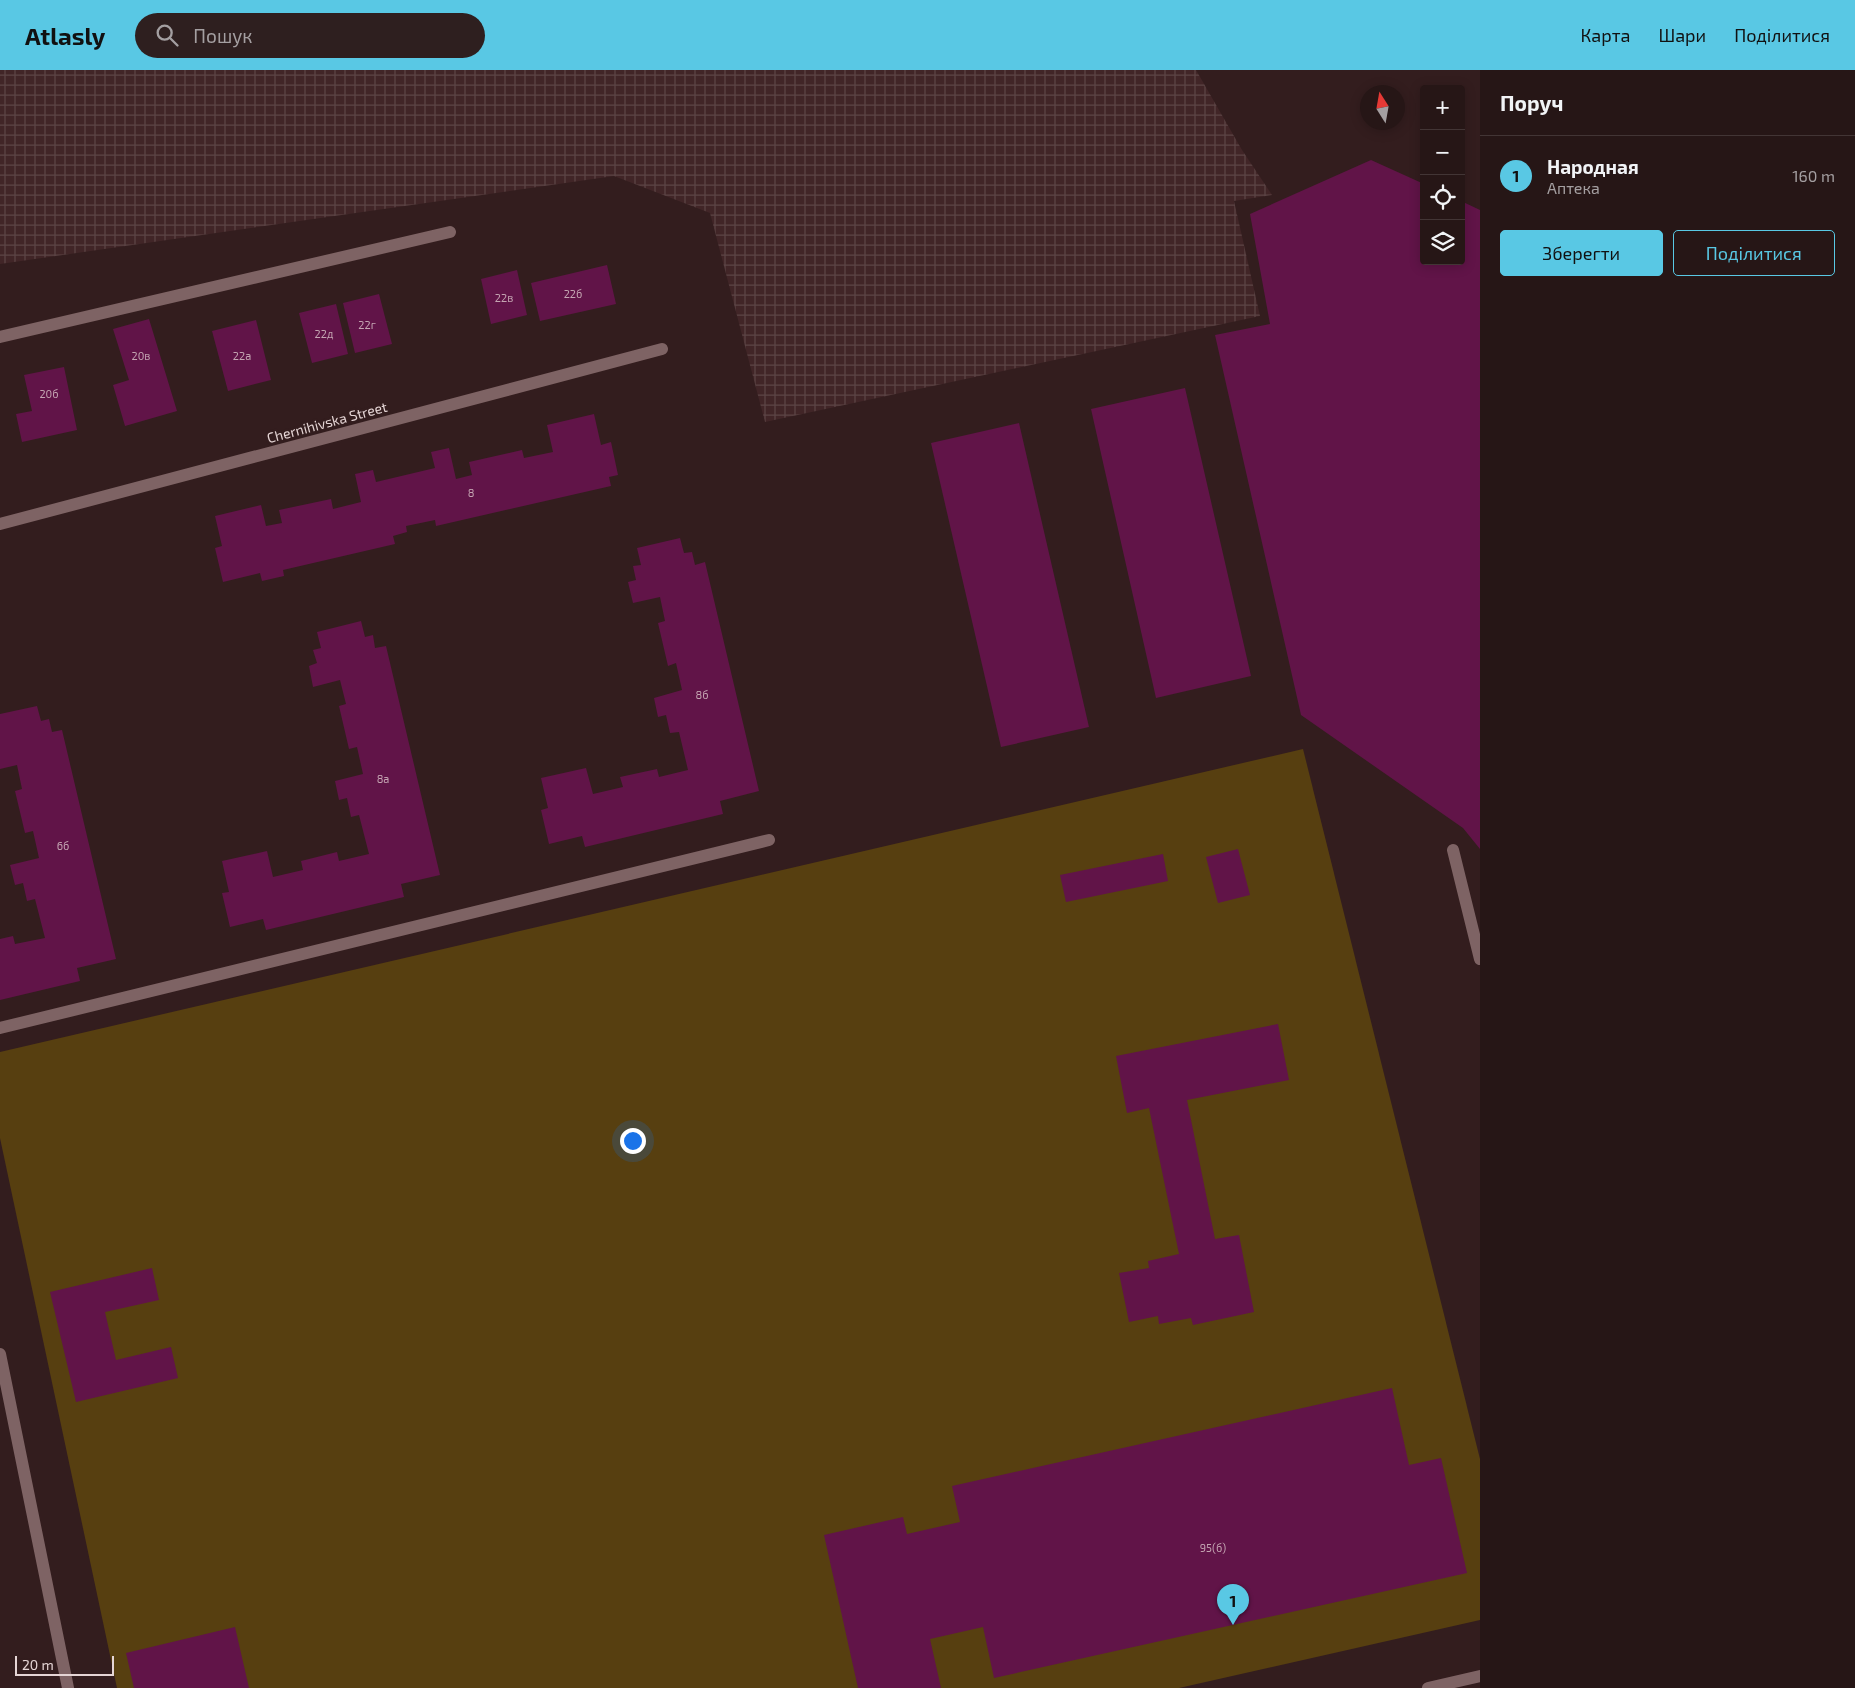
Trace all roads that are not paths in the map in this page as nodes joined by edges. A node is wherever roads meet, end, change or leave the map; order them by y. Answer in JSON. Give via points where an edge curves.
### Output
{"nodes":[{"id":1,"x":450,"y":232,"type":"dead end"},
{"id":2,"x":0,"y":337,"type":"edge"},
{"id":3,"x":662,"y":349,"type":"dead end"},
{"id":4,"x":0,"y":524,"type":"edge"},
{"id":5,"x":769,"y":840,"type":"dead end"},
{"id":6,"x":1453,"y":850,"type":"dead end"},
{"id":7,"x":1480,"y":959,"type":"edge"},
{"id":8,"x":0,"y":1028,"type":"edge"},
{"id":9,"x":0,"y":1354,"type":"edge"},
{"id":10,"x":1480,"y":1676,"type":"edge"},
{"id":11,"x":68,"y":1688,"type":"edge"},
{"id":12,"x":1428,"y":1688,"type":"edge"}],
"edges":[{"from":1,"to":2,"type":"street"},
{"from":3,"to":4,"type":"street","name":"Chernihivska Street"},
{"from":5,"to":8,"type":"street"},
{"from":6,"to":7,"type":"street"},
{"from":9,"to":11,"type":"street"},
{"from":10,"to":12,"type":"street"}]}
